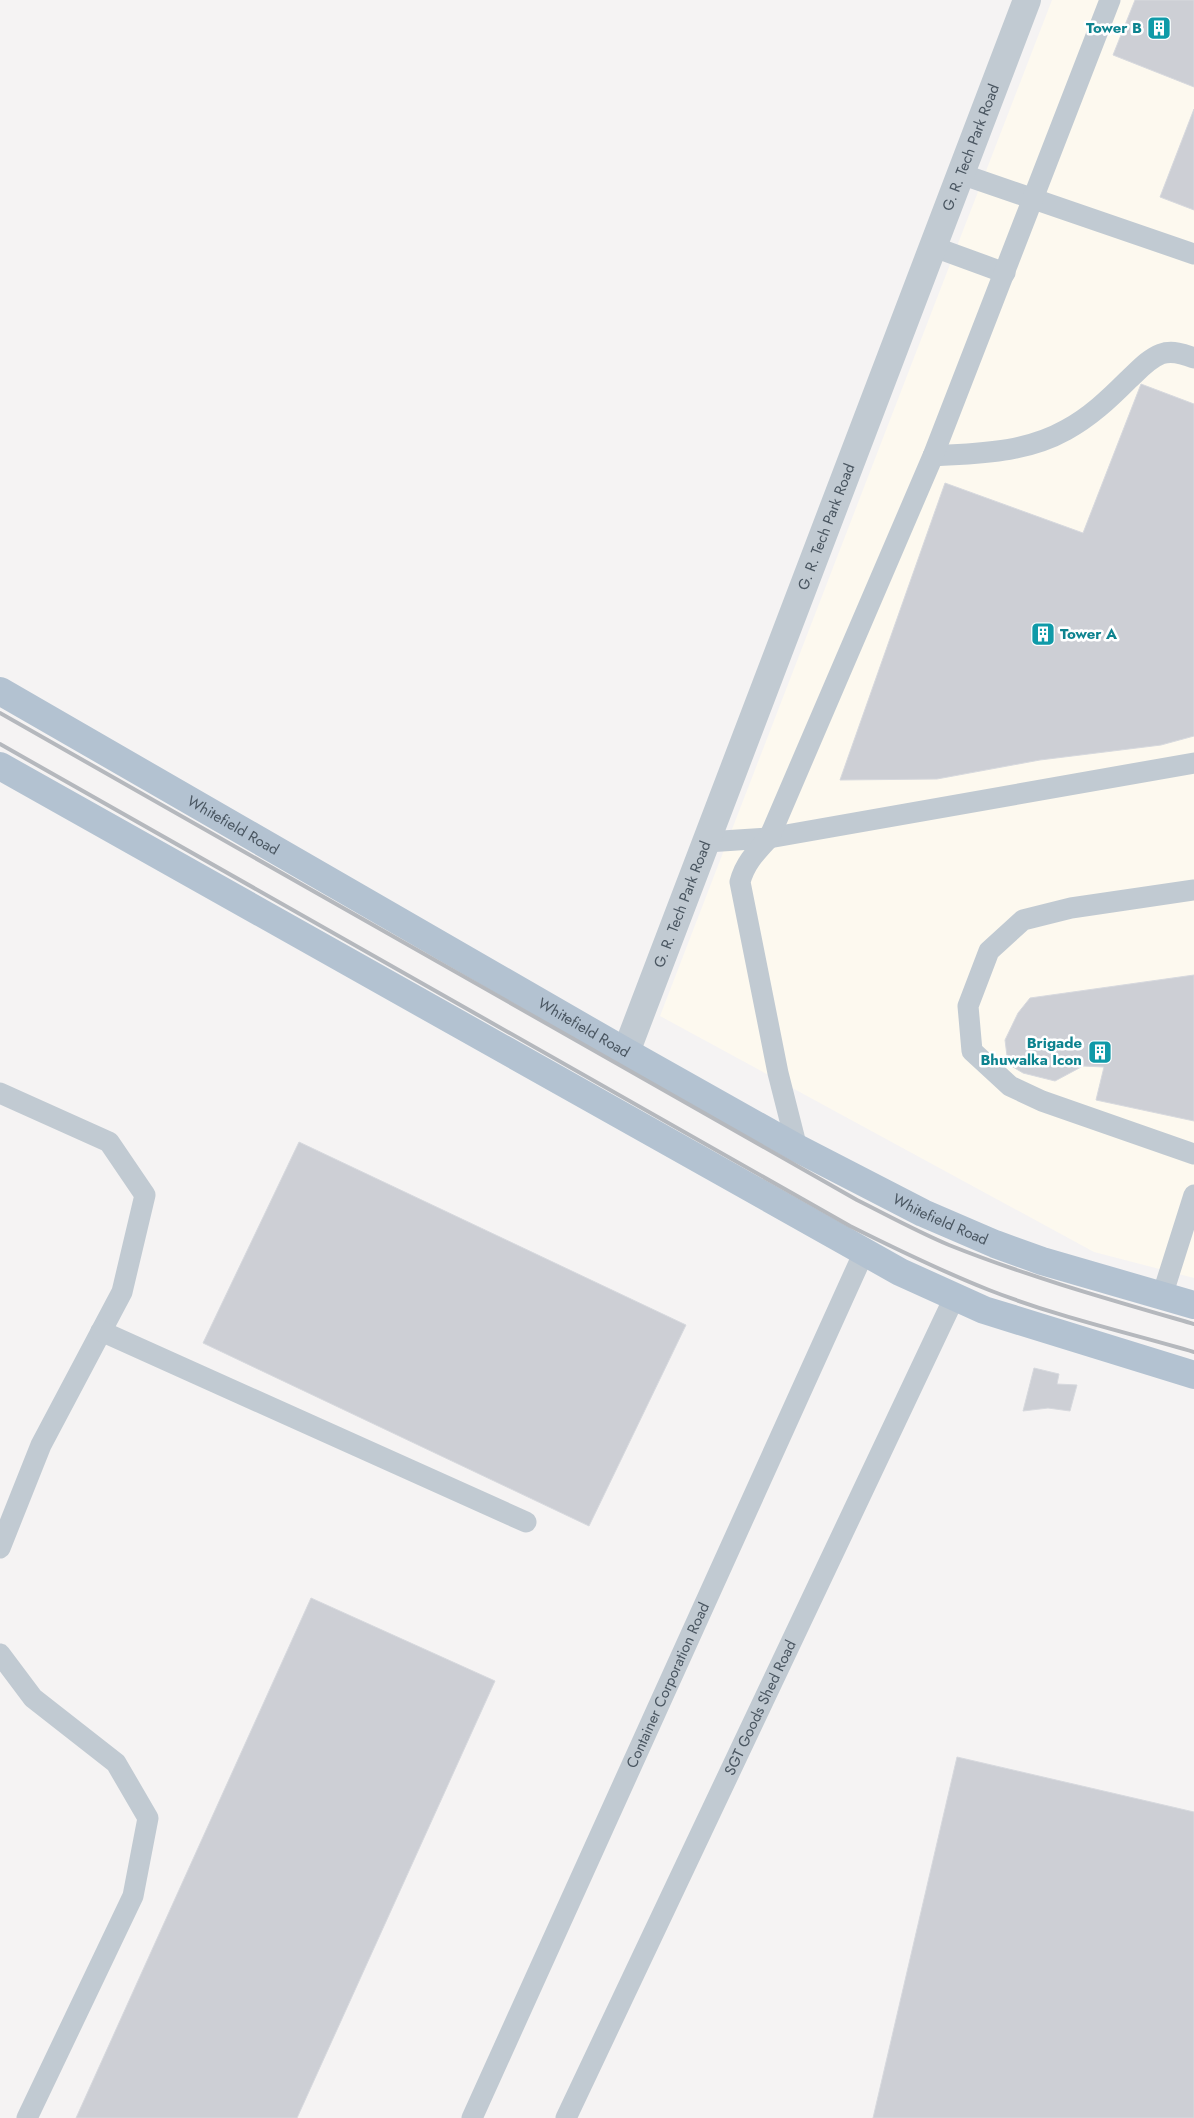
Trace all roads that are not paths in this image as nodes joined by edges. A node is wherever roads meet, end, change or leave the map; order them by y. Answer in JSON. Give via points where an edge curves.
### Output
{"nodes":[{"id":1,"x":1027,"y":0,"type":"edge"},
{"id":2,"x":1110,"y":0,"type":"edge"},
{"id":3,"x":961,"y":174,"type":"junction"},
{"id":4,"x":1034,"y":200,"type":"junction"},
{"id":5,"x":934,"y":247,"type":"junction"},
{"id":6,"x":1194,"y":254,"type":"edge"},
{"id":7,"x":1005,"y":273,"type":"junction"},
{"id":8,"x":1194,"y":358,"type":"edge"},
{"id":9,"x":933,"y":456,"type":"junction"},
{"id":10,"x":0,"y":691,"type":"edge"},
{"id":11,"x":1194,"y":763,"type":"edge"},
{"id":12,"x":0,"y":766,"type":"edge"},
{"id":13,"x":769,"y":838,"type":"junction"},
{"id":14,"x":707,"y":842,"type":"junction"},
{"id":15,"x":1194,"y":890,"type":"edge"},
{"id":16,"x":626,"y":1052,"type":"junction"},
{"id":17,"x":0,"y":1093,"type":"edge"},
{"id":18,"x":797,"y":1148,"type":"junction"},
{"id":19,"x":1194,"y":1154,"type":"edge"},
{"id":20,"x":1194,"y":1195,"type":"edge"},
{"id":21,"x":864,"y":1252,"type":"junction"},
{"id":22,"x":1162,"y":1296,"type":"junction"},
{"id":23,"x":954,"y":1298,"type":"junction"},
{"id":24,"x":1194,"y":1305,"type":"edge"},
{"id":25,"x":101,"y":1331,"type":"junction"},
{"id":26,"x":1194,"y":1375,"type":"edge"},
{"id":27,"x":526,"y":1522,"type":"dead end"},
{"id":28,"x":0,"y":1548,"type":"edge"},
{"id":29,"x":0,"y":1654,"type":"edge"},
{"id":30,"x":27,"y":2118,"type":"edge"},
{"id":31,"x":472,"y":2118,"type":"edge"},
{"id":32,"x":566,"y":2118,"type":"edge"}],
"edges":[{"from":1,"to":3,"type":"street","name":"G. R. Tech Park Road"},
{"from":2,"to":4,"type":"lane"},
{"from":3,"to":4,"type":"lane"},
{"from":3,"to":5,"type":"street","name":"G. R. Tech Park Road"},
{"from":4,"to":6,"type":"lane"},
{"from":4,"to":7,"type":"lane"},
{"from":5,"to":7,"type":"lane"},
{"from":5,"to":14,"type":"street","name":"G. R. Tech Park Road"},
{"from":7,"to":9,"type":"lane"},
{"from":8,"to":9,"type":"lane","via":[[1176,352],[1155,357],[1091,416],[1042,442],[999,452]]},
{"from":9,"to":13,"type":"lane"},
{"from":10,"to":16,"type":"main road","name":"Whitefield Road"},
{"from":11,"to":13,"type":"lane"},
{"from":12,"to":21,"type":"main road"},
{"from":13,"to":14,"type":"lane"},
{"from":13,"to":18,"type":"lane","via":[[750,859],[740,882],[778,1073]]},
{"from":14,"to":16,"type":"street","name":"G. R. Tech Park Road"},
{"from":15,"to":19,"type":"lane","via":[[1071,908],[1023,920],[989,951],[968,1006],[972,1052],[1010,1086],[1042,1101]]},
{"from":16,"to":18,"type":"main road","name":"Whitefield Road"},
{"from":17,"to":25,"type":"lane","via":[[109,1142],[144,1195],[122,1292]]},
{"from":18,"to":22,"type":"main road","name":"Whitefield Road","via":[[924,1213],[995,1244]]},
{"from":20,"to":22,"type":"lane"},
{"from":21,"to":23,"type":"main road"},
{"from":21,"to":31,"type":"lane","name":"Container Corporation Road"},
{"from":22,"to":24,"type":"main road","name":"Whitefield Road"},
{"from":23,"to":26,"type":"main road","via":[[1017,1322]]},
{"from":23,"to":32,"type":"lane","name":"SGT Goods Shed Road"},
{"from":25,"to":27,"type":"lane"},
{"from":25,"to":28,"type":"lane","via":[[41,1445]]},
{"from":29,"to":30,"type":"lane","via":[[33,1698],[116,1762],[148,1818],[134,1896]]}]}
